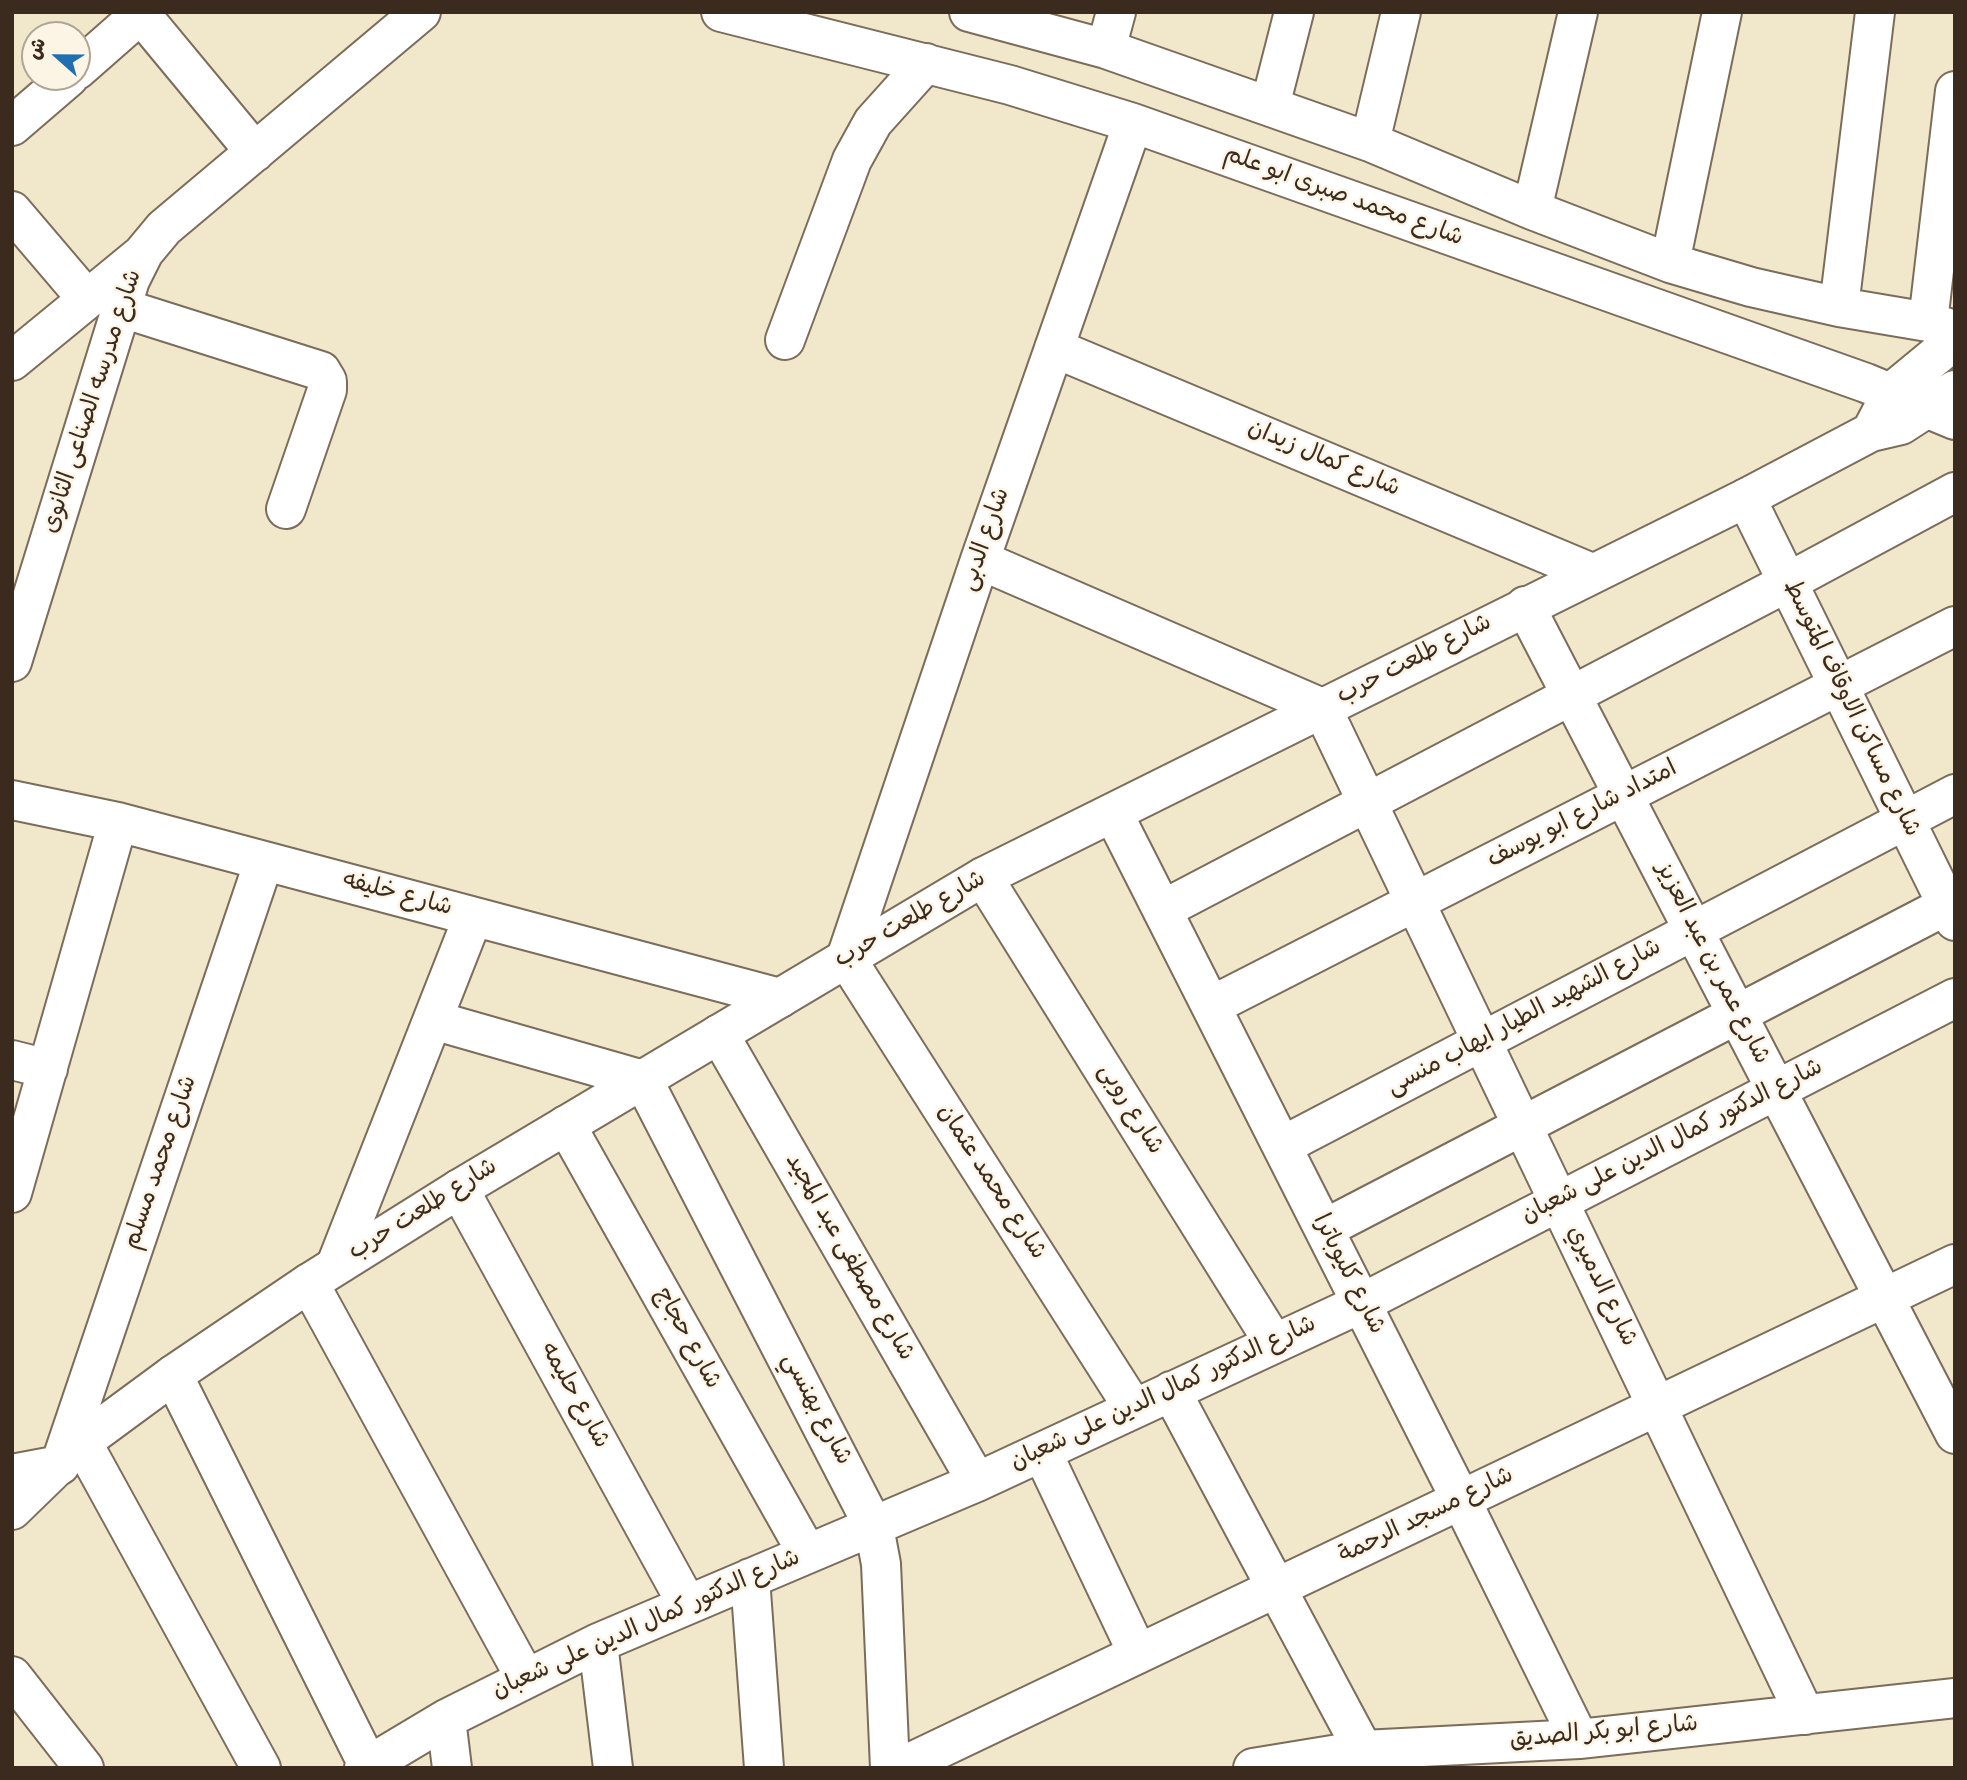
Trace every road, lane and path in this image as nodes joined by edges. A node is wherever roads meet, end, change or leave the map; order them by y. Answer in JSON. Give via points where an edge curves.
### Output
{"nodes":[{"id":1,"x":421,"y":12,"type":"edge"},
{"id":2,"x":721,"y":12,"type":"edge"},
{"id":3,"x":969,"y":12,"type":"edge"},
{"id":4,"x":1116,"y":12,"type":"edge"},
{"id":5,"x":1294,"y":12,"type":"edge"},
{"id":6,"x":1401,"y":12,"type":"edge"},
{"id":7,"x":1578,"y":12,"type":"edge"},
{"id":8,"x":1722,"y":12,"type":"edge"},
{"id":9,"x":1875,"y":12,"type":"edge"},
{"id":10,"x":141,"y":13,"type":"edge"},
{"id":11,"x":1106,"y":49,"type":"junction"},
{"id":12,"x":91,"y":58,"type":"edge"},
{"id":13,"x":926,"y":63,"type":"junction"},
{"id":14,"x":52,"y":91,"type":"edge"},
{"id":15,"x":1955,"y":91,"type":"edge"},
{"id":16,"x":1270,"y":106,"type":"junction"},
{"id":17,"x":1133,"y":123,"type":"junction"},
{"id":18,"x":12,"y":126,"type":"edge"},
{"id":19,"x":1370,"y":142,"type":"junction"},
{"id":20,"x":255,"y":152,"type":"junction"},
{"id":21,"x":1532,"y":210,"type":"junction"},
{"id":22,"x":12,"y":211,"type":"edge"},
{"id":23,"x":1670,"y":262,"type":"junction"},
{"id":24,"x":104,"y":303,"type":"junction"},
{"id":25,"x":1839,"y":307,"type":"junction"},
{"id":26,"x":1946,"y":330,"type":"edge"},
{"id":27,"x":785,"y":340,"type":"dead end"},
{"id":28,"x":1054,"y":348,"type":"junction"},
{"id":29,"x":12,"y":361,"type":"edge"},
{"id":30,"x":1892,"y":392,"type":"junction"},
{"id":31,"x":1946,"y":406,"type":"edge"},
{"id":32,"x":1871,"y":432,"type":"junction"},
{"id":33,"x":1955,"y":492,"type":"edge"},
{"id":34,"x":1746,"y":498,"type":"junction"},
{"id":35,"x":286,"y":509,"type":"dead end"},
{"id":36,"x":980,"y":560,"type":"junction"},
{"id":37,"x":1592,"y":573,"type":"junction"},
{"id":38,"x":1788,"y":582,"type":"junction"},
{"id":39,"x":1525,"y":606,"type":"junction"},
{"id":40,"x":19,"y":615,"type":"edge"},
{"id":41,"x":1955,"y":626,"type":"edge"},
{"id":42,"x":12,"y":662,"type":"edge"},
{"id":43,"x":1838,"y":685,"type":"junction"},
{"id":44,"x":1572,"y":695,"type":"junction"},
{"id":45,"x":1322,"y":708,"type":"junction"},
{"id":46,"x":1955,"y":794,"type":"edge"},
{"id":47,"x":1624,"y":795,"type":"junction"},
{"id":48,"x":12,"y":800,"type":"edge"},
{"id":49,"x":1367,"y":802,"type":"junction"},
{"id":50,"x":1113,"y":813,"type":"junction"},
{"id":51,"x":1905,"y":820,"type":"junction"},
{"id":52,"x":118,"y":822,"type":"junction"},
{"id":53,"x":264,"y":861,"type":"junction"},
{"id":54,"x":983,"y":877,"type":"junction"},
{"id":55,"x":1415,"y":902,"type":"junction"},
{"id":56,"x":1952,"y":909,"type":"edge"},
{"id":57,"x":1162,"y":910,"type":"junction"},
{"id":58,"x":473,"y":917,"type":"junction"},
{"id":59,"x":1693,"y":930,"type":"junction"},
{"id":60,"x":846,"y":958,"type":"junction"},
{"id":61,"x":780,"y":998,"type":"junction"},
{"id":62,"x":1955,"y":998,"type":"edge"},
{"id":63,"x":1211,"y":1006,"type":"junction"},
{"id":64,"x":1737,"y":1014,"type":"junction"},
{"id":65,"x":433,"y":1020,"type":"junction"},
{"id":66,"x":719,"y":1034,"type":"junction"},
{"id":67,"x":1482,"y":1041,"type":"junction"},
{"id":68,"x":30,"y":1064,"type":"edge"},
{"id":69,"x":643,"y":1080,"type":"junction"},
{"id":70,"x":1776,"y":1090,"type":"junction"},
{"id":71,"x":566,"y":1125,"type":"junction"},
{"id":72,"x":1522,"y":1126,"type":"junction"},
{"id":73,"x":1282,"y":1146,"type":"junction"},
{"id":74,"x":459,"y":1189,"type":"junction"},
{"id":75,"x":12,"y":1193,"type":"edge"},
{"id":76,"x":1559,"y":1202,"type":"junction"},
{"id":77,"x":1324,"y":1229,"type":"junction"},
{"id":78,"x":1955,"y":1264,"type":"edge"},
{"id":79,"x":322,"y":1274,"type":"junction"},
{"id":80,"x":1885,"y":1299,"type":"junction"},
{"id":81,"x":1362,"y":1303,"type":"junction"},
{"id":82,"x":1274,"y":1343,"type":"junction"},
{"id":83,"x":173,"y":1375,"type":"junction"},
{"id":84,"x":1171,"y":1391,"type":"junction"},
{"id":85,"x":1657,"y":1407,"type":"junction"},
{"id":86,"x":1134,"y":1409,"type":"junction"},
{"id":87,"x":1955,"y":1434,"type":"edge"},
{"id":88,"x":1042,"y":1451,"type":"junction"},
{"id":89,"x":71,"y":1453,"type":"junction"},
{"id":90,"x":12,"y":1474,"type":"edge"},
{"id":91,"x":977,"y":1482,"type":"junction"},
{"id":92,"x":1461,"y":1500,"type":"junction"},
{"id":93,"x":12,"y":1510,"type":"edge"},
{"id":94,"x":874,"y":1527,"type":"junction"},
{"id":95,"x":807,"y":1553,"type":"junction"},
{"id":96,"x":750,"y":1578,"type":"junction"},
{"id":97,"x":1276,"y":1589,"type":"junction"},
{"id":98,"x":687,"y":1604,"type":"junction"},
{"id":99,"x":598,"y":1643,"type":"junction"},
{"id":100,"x":1138,"y":1654,"type":"junction"},
{"id":101,"x":12,"y":1676,"type":"edge"},
{"id":102,"x":526,"y":1679,"type":"junction"},
{"id":103,"x":1955,"y":1698,"type":"edge"},
{"id":104,"x":1805,"y":1715,"type":"junction"},
{"id":105,"x":446,"y":1719,"type":"junction"},
{"id":106,"x":1579,"y":1739,"type":"junction"},
{"id":107,"x":1363,"y":1750,"type":"junction"},
{"id":108,"x":366,"y":1766,"type":"edge"},
{"id":109,"x":85,"y":1768,"type":"edge"},
{"id":110,"x":261,"y":1768,"type":"edge"},
{"id":111,"x":452,"y":1768,"type":"edge"},
{"id":112,"x":613,"y":1768,"type":"edge"},
{"id":113,"x":764,"y":1768,"type":"edge"},
{"id":114,"x":890,"y":1768,"type":"edge"},
{"id":115,"x":899,"y":1768,"type":"edge"},
{"id":116,"x":1253,"y":1768,"type":"edge"}],
"edges":[{"from":1,"to":20,"type":"street","name":"شارع مدرسه الصناعى الثانوى"},
{"from":2,"to":13,"type":"street","name":"شارع محمد صبرى ابو علم"},
{"from":3,"to":11,"type":"street"},
{"from":4,"to":11,"type":"street"},
{"from":5,"to":16,"type":"street"},
{"from":6,"to":19,"type":"street"},
{"from":7,"to":21,"type":"street"},
{"from":8,"to":23,"type":"street"},
{"from":9,"to":25,"type":"street"},
{"from":10,"to":12,"type":"street"},
{"from":10,"to":20,"type":"street"},
{"from":11,"to":16,"type":"street"},
{"from":13,"to":17,"type":"street","name":"شارع محمد صبرى ابو علم"},
{"from":13,"to":27,"type":"street","via":[[873,122],[862,141]]},
{"from":14,"to":18,"type":"street"},
{"from":15,"to":26,"type":"street"},
{"from":16,"to":19,"type":"street"},
{"from":17,"to":28,"type":"street","name":"شارع الدبى"},
{"from":17,"to":30,"type":"street","name":"شارع محمد صبرى ابو علم"},
{"from":19,"to":21,"type":"street"},
{"from":20,"to":24,"type":"street","name":"شارع مدرسه الصناعى الثانوى","via":[[164,228],[144,252],[130,280]]},
{"from":21,"to":23,"type":"street"},
{"from":22,"to":24,"type":"street"},
{"from":23,"to":25,"type":"street"},
{"from":24,"to":29,"type":"street"},
{"from":24,"to":35,"type":"street","via":[[321,371],[327,390]]},
{"from":24,"to":40,"type":"street","name":"شارع مدرسه الصناعى الثانوى"},
{"from":25,"to":26,"type":"street"},
{"from":26,"to":30,"type":"street"},
{"from":28,"to":36,"type":"street","name":"شارع الدبى"},
{"from":28,"to":37,"type":"street","name":"شارع كمال زيدان"},
{"from":30,"to":31,"type":"street","name":"شارع محمد صبرى ابو علم"},
{"from":30,"to":32,"type":"street"},
{"from":31,"to":32,"type":"street","name":"شارع طلعت حرب"},
{"from":32,"to":34,"type":"street","name":"شارع طلعت حرب"},
{"from":33,"to":38,"type":"street"},
{"from":34,"to":37,"type":"street","name":"شارع طلعت حرب"},
{"from":34,"to":38,"type":"street","name":"شارع مساكن الاوقاف المتوسط"},
{"from":36,"to":45,"type":"street"},
{"from":36,"to":60,"type":"street","name":"شارع الدبى"},
{"from":37,"to":39,"type":"street","name":"شارع طلعت حرب"},
{"from":38,"to":43,"type":"street","name":"شارع مساكن الاوقاف المتوسط"},
{"from":38,"to":44,"type":"street"},
{"from":39,"to":44,"type":"street","name":"شارع عمر بن عبد العزيز"},
{"from":39,"to":45,"type":"street","name":"شارع طلعت حرب"},
{"from":40,"to":42,"type":"street","name":"شارع مدرسه الصناعى الثانوى"},
{"from":41,"to":43,"type":"street","name":"امتداد شارع ابو يوسف"},
{"from":43,"to":47,"type":"street","name":"امتداد شارع ابو يوسف"},
{"from":43,"to":51,"type":"street","name":"شارع مساكن الاوقاف المتوسط"},
{"from":44,"to":47,"type":"street","name":"شارع عمر بن عبد العزيز"},
{"from":44,"to":49,"type":"street"},
{"from":45,"to":49,"type":"street","name":"شارع الدميري"},
{"from":45,"to":50,"type":"street","name":"شارع طلعت حرب"},
{"from":46,"to":51,"type":"street","name":"شارع الشهيد الطيار ايهاب منسى"},
{"from":47,"to":55,"type":"street","name":"امتداد شارع ابو يوسف"},
{"from":47,"to":59,"type":"street","name":"شارع عمر بن عبد العزيز"},
{"from":48,"to":52,"type":"street","name":"شارع خليفه"},
{"from":49,"to":55,"type":"street","name":"شارع الدميري"},
{"from":49,"to":57,"type":"street"},
{"from":50,"to":54,"type":"street","name":"شارع طلعت حرب"},
{"from":50,"to":57,"type":"street","name":"شارع كليوباترا"},
{"from":51,"to":56,"type":"street","name":"شارع مساكن الاوقاف المتوسط"},
{"from":51,"to":59,"type":"street","name":"شارع الشهيد الطيار ايهاب منسى"},
{"from":52,"to":53,"type":"street","name":"شارع خليفه"},
{"from":52,"to":68,"type":"street"},
{"from":53,"to":58,"type":"street","name":"شارع خليفه"},
{"from":53,"to":89,"type":"street","name":"شارع محمد مسلم"},
{"from":54,"to":60,"type":"street","name":"شارع طلعت حرب"},
{"from":54,"to":82,"type":"street","name":"شارع روبى"},
{"from":55,"to":63,"type":"street","name":"امتداد شارع ابو يوسف"},
{"from":55,"to":67,"type":"street","name":"شارع الدميري"},
{"from":56,"to":64,"type":"street"},
{"from":57,"to":63,"type":"street","name":"شارع كليوباترا"},
{"from":58,"to":61,"type":"street","name":"شارع خليفه"},
{"from":58,"to":65,"type":"street"},
{"from":59,"to":64,"type":"street","name":"شارع عمر بن عبد العزيز"},
{"from":59,"to":67,"type":"street","name":"شارع الشهيد الطيار ايهاب منسى"},
{"from":60,"to":61,"type":"street","name":"شارع طلعت حرب"},
{"from":60,"to":86,"type":"street","name":"شارع محمد عثمان"},
{"from":61,"to":66,"type":"street","name":"شارع طلعت حرب"},
{"from":62,"to":70,"type":"street","name":"شارع الدكتور كمال الدين على شعبان"},
{"from":63,"to":73,"type":"street","name":"شارع كليوباترا"},
{"from":64,"to":70,"type":"street","name":"شارع عمر بن عبد العزيز"},
{"from":64,"to":72,"type":"street"},
{"from":65,"to":69,"type":"street"},
{"from":65,"to":79,"type":"street"},
{"from":66,"to":69,"type":"street","name":"شارع طلعت حرب"},
{"from":66,"to":91,"type":"street","name":"شارع مصطفى عبد المجيد"},
{"from":67,"to":72,"type":"street","name":"شارع الدميري"},
{"from":67,"to":73,"type":"street","name":"شارع الشهيد الطيار ايهاب منسى"},
{"from":68,"to":75,"type":"street"},
{"from":69,"to":71,"type":"street","name":"شارع طلعت حرب"},
{"from":69,"to":94,"type":"street","name":"شارع بهنسي"},
{"from":70,"to":76,"type":"street","name":"شارع الدكتور كمال الدين على شعبان"},
{"from":70,"to":80,"type":"street","name":"شارع عمر بن عبد العزيز"},
{"from":71,"to":74,"type":"street","name":"شارع طلعت حرب"},
{"from":71,"to":95,"type":"street","name":"شارع حجاج"},
{"from":72,"to":76,"type":"street","name":"شارع الدميري"},
{"from":72,"to":77,"type":"street"},
{"from":73,"to":77,"type":"street","name":"شارع كليوباترا"},
{"from":74,"to":79,"type":"street","name":"شارع طلعت حرب"},
{"from":74,"to":98,"type":"street","name":"شارع حليمه"},
{"from":76,"to":81,"type":"street","name":"شارع الدكتور كمال الدين على شعبان"},
{"from":76,"to":85,"type":"street","name":"شارع الدميري"},
{"from":77,"to":81,"type":"street","name":"شارع كليوباترا"},
{"from":78,"to":80,"type":"street","name":"شارع مسجد الرحمة"},
{"from":79,"to":83,"type":"street","name":"شارع طلعت حرب"},
{"from":79,"to":102,"type":"street"},
{"from":80,"to":85,"type":"street","name":"شارع مسجد الرحمة"},
{"from":80,"to":87,"type":"street","name":"شارع عمر بن عبد العزيز"},
{"from":81,"to":82,"type":"street","name":"شارع الدكتور كمال الدين على شعبان"},
{"from":81,"to":92,"type":"street","name":"شارع كليوباترا"},
{"from":82,"to":84,"type":"street","name":"شارع الدكتور كمال الدين على شعبان"},
{"from":83,"to":89,"type":"street","name":"شارع طلعت حرب"},
{"from":83,"to":108,"type":"street"},
{"from":84,"to":86,"type":"street","name":"شارع الدكتور كمال الدين على شعبان"},
{"from":84,"to":97,"type":"street"},
{"from":85,"to":92,"type":"street","name":"شارع مسجد الرحمة"},
{"from":85,"to":104,"type":"street","name":"شارع الدميري"},
{"from":86,"to":88,"type":"street","name":"شارع الدكتور كمال الدين على شعبان"},
{"from":88,"to":91,"type":"street","name":"شارع الدكتور كمال الدين على شعبان"},
{"from":88,"to":100,"type":"street"},
{"from":89,"to":90,"type":"street"},
{"from":89,"to":93,"type":"street","name":"شارع طلعت حرب"},
{"from":89,"to":110,"type":"street"},
{"from":91,"to":94,"type":"street","name":"شارع الدكتور كمال الدين على شعبان"},
{"from":92,"to":97,"type":"street","name":"شارع مسجد الرحمة"},
{"from":92,"to":106,"type":"street","name":"شارع كليوباترا"},
{"from":94,"to":95,"type":"street","name":"شارع الدكتور كمال الدين على شعبان"},
{"from":94,"to":114,"type":"street","name":"شارع بهنسي","via":[[881,1564]]},
{"from":95,"to":96,"type":"street","name":"شارع الدكتور كمال الدين على شعبان"},
{"from":96,"to":98,"type":"street","name":"شارع الدكتور كمال الدين على شعبان"},
{"from":96,"to":113,"type":"street"},
{"from":97,"to":100,"type":"street","name":"شارع مسجد الرحمة"},
{"from":97,"to":107,"type":"street"},
{"from":98,"to":99,"type":"street","name":"شارع الدكتور كمال الدين على شعبان"},
{"from":99,"to":102,"type":"street","name":"شارع الدكتور كمال الدين على شعبان"},
{"from":99,"to":112,"type":"street"},
{"from":100,"to":115,"type":"street","name":"شارع مسجد الرحمة"},
{"from":101,"to":109,"type":"street"},
{"from":102,"to":105,"type":"street","name":"شارع الدكتور كمال الدين على شعبان"},
{"from":103,"to":104,"type":"street","name":"شارع ابو بكر الصديق"},
{"from":104,"to":106,"type":"street","name":"شارع ابو بكر الصديق"},
{"from":105,"to":108,"type":"street","name":"شارع الدكتور كمال الدين على شعبان"},
{"from":105,"to":111,"type":"street"},
{"from":106,"to":107,"type":"street","name":"شارع ابو بكر الصديق"},
{"from":107,"to":116,"type":"street","name":"شارع ابو بكر الصديق"}]}
